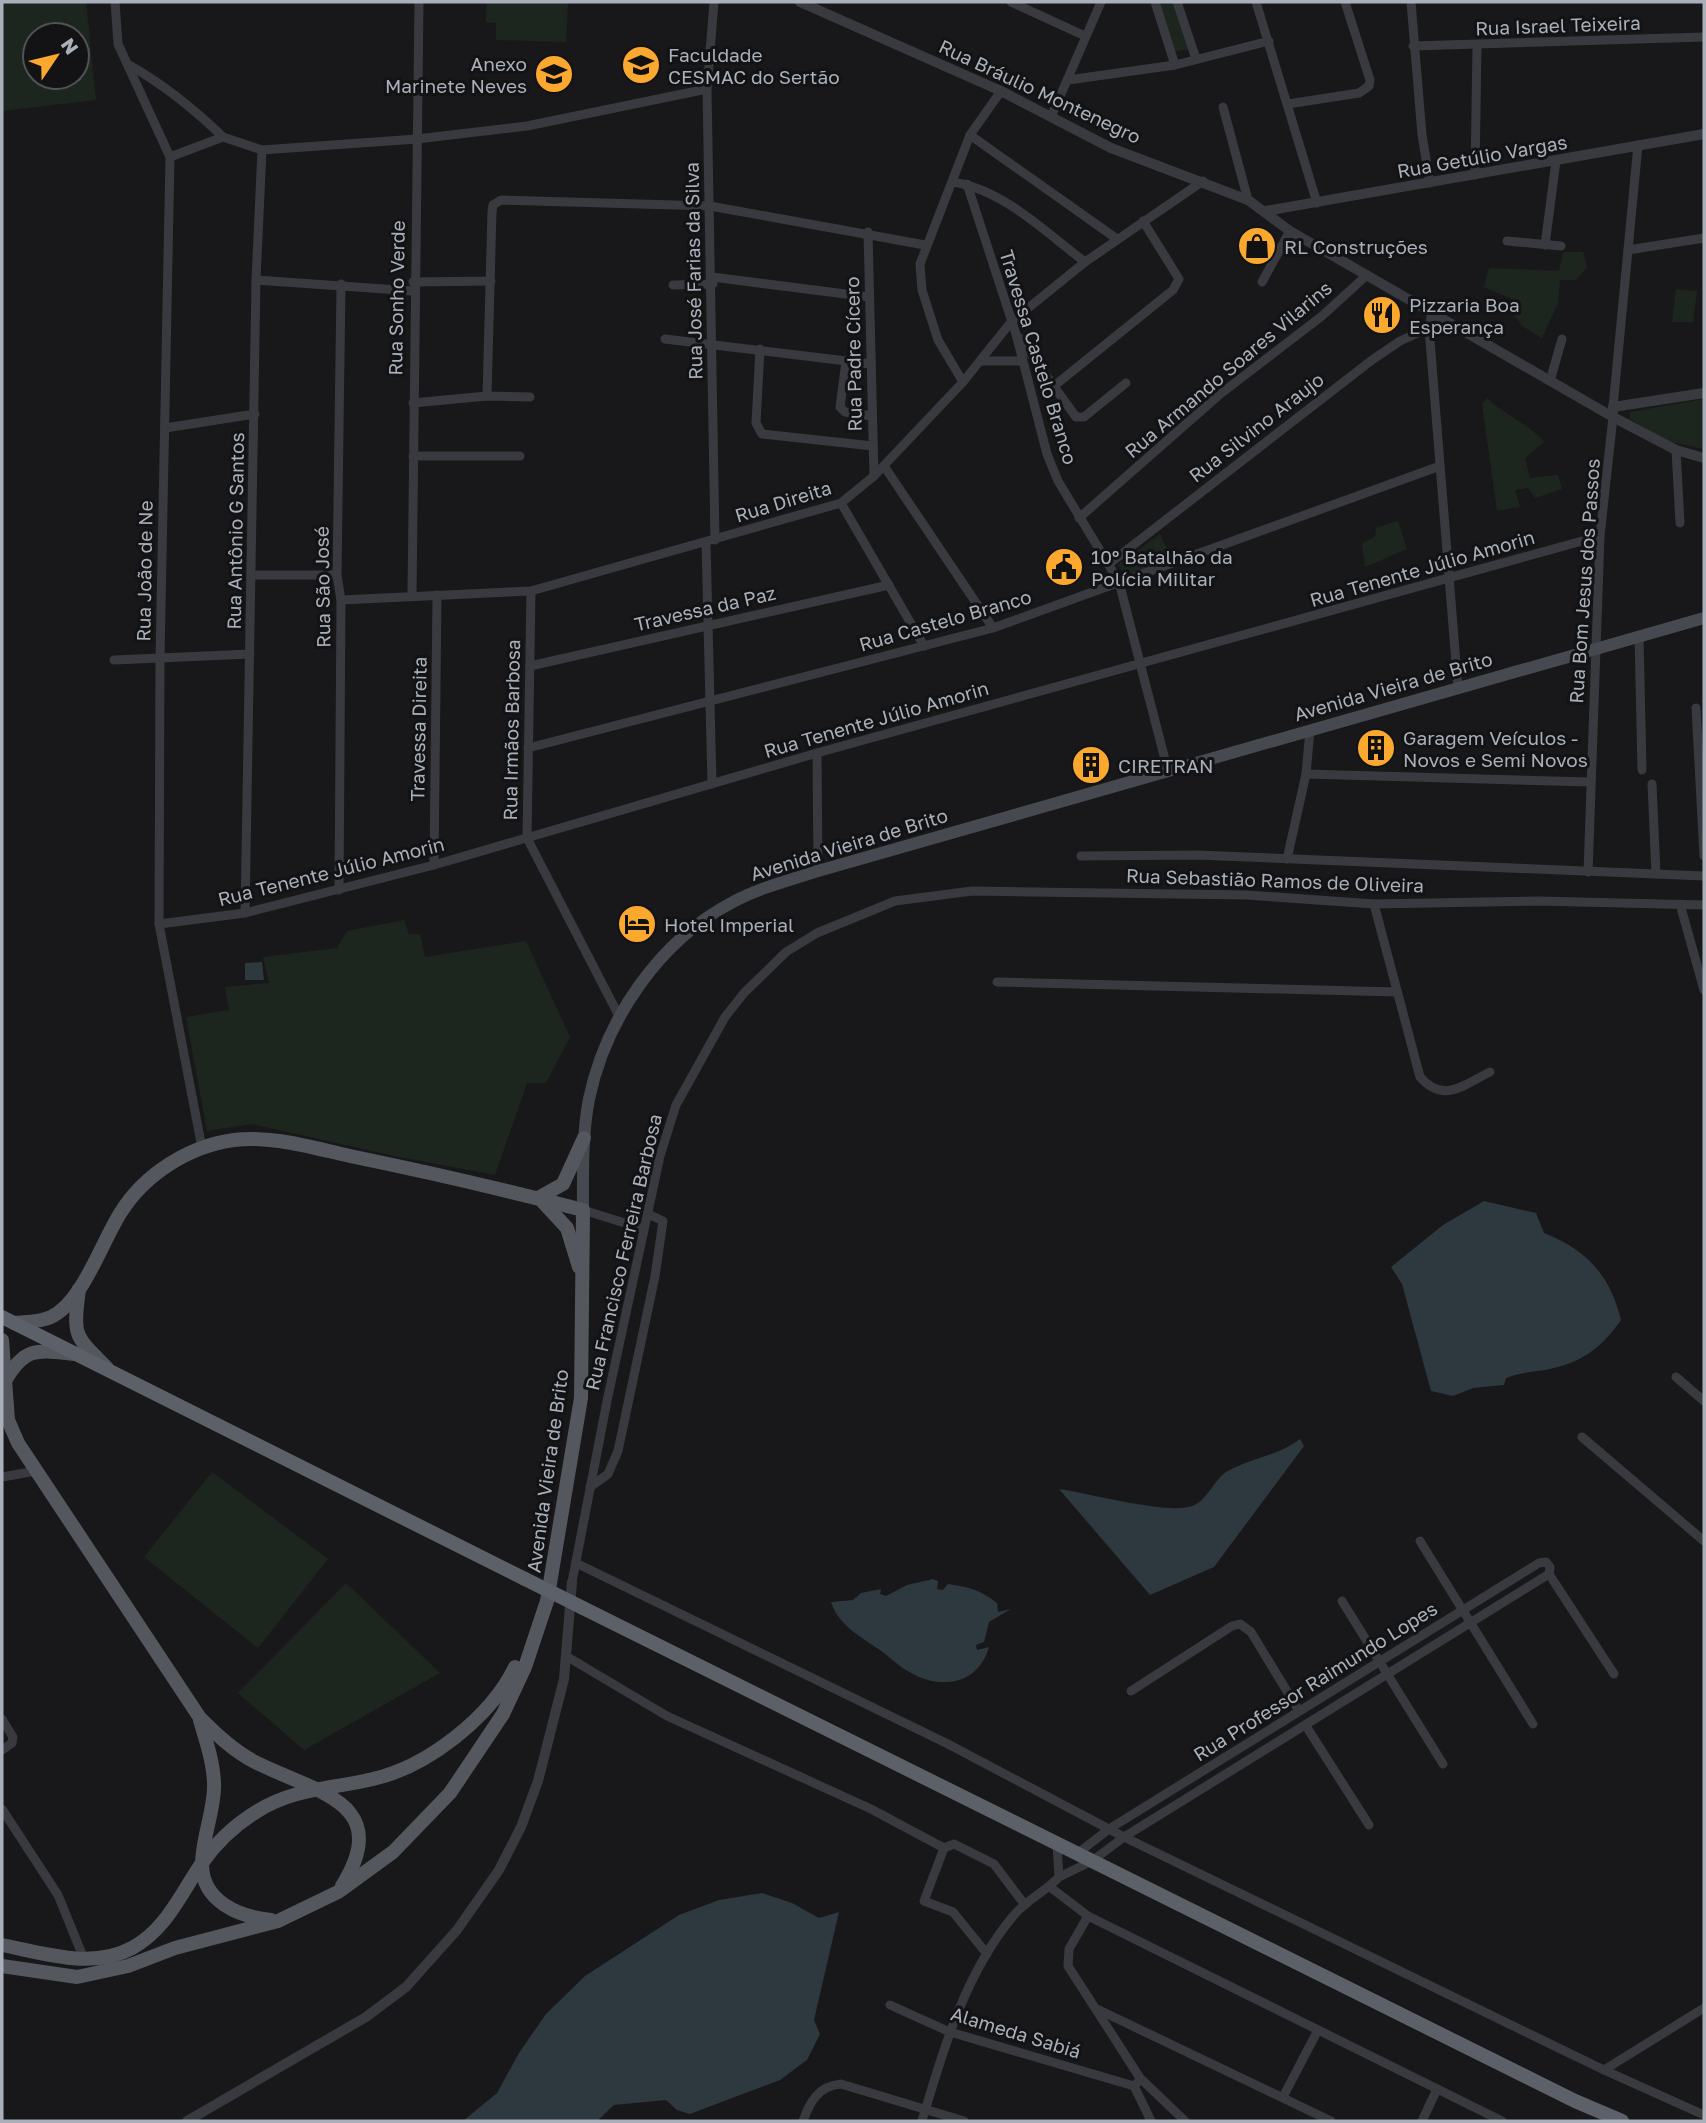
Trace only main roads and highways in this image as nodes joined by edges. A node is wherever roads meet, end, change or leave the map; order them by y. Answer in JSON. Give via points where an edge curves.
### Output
{"nodes":[{"id":1,"x":1704,"y":618,"type":"edge"},
{"id":2,"x":584,"y":1138,"type":"junction"},
{"id":3,"x":538,"y":1198,"type":"junction"},
{"id":4,"x":583,"y":1210,"type":"junction"},
{"id":5,"x":583,"y":1281,"type":"junction"},
{"id":6,"x":79,"y":1288,"type":"junction"},
{"id":7,"x":8,"y":1320,"type":"edge"},
{"id":8,"x":2,"y":1340,"type":"edge"},
{"id":9,"x":75,"y":1354,"type":"junction"},
{"id":10,"x":110,"y":1372,"type":"junction"},
{"id":11,"x":4,"y":1382,"type":"junction"},
{"id":12,"x":547,"y":1601,"type":"junction"},
{"id":13,"x":200,"y":1718,"type":"junction"},
{"id":14,"x":316,"y":1788,"type":"junction"},
{"id":15,"x":202,"y":1863,"type":"junction"},
{"id":16,"x":338,"y":1892,"type":"junction"},
{"id":17,"x":278,"y":1921,"type":"junction"},
{"id":18,"x":2,"y":1945,"type":"edge"},
{"id":19,"x":2,"y":1966,"type":"edge"},
{"id":20,"x":1622,"y":2121,"type":"edge"}],
"edges":[{"from":1,"to":2,"type":"main road","name":"Avenida Vieira de Brito","via":[[818,871],[748,895],[700,923],[652,968],[619,1016],[600,1058]]},
{"from":2,"to":3,"type":"main road","via":[[563,1184]]},
{"from":2,"to":4,"type":"main road","name":"Avenida Vieira de Brito"},
{"from":3,"to":4,"type":"main road"},
{"from":3,"to":5,"type":"main road","via":[[567,1228]]},
{"from":3,"to":6,"type":"main road","via":[[281,1142],[234,1140],[202,1148],[145,1181],[122,1210]]},
{"from":4,"to":5,"type":"main road","name":"Avenida Vieira de Brito"},
{"from":5,"to":12,"type":"main road","name":"Avenida Vieira de Brito","via":[[581,1398]]},
{"from":6,"to":7,"type":"main road","via":[[50,1318]]},
{"from":6,"to":10,"type":"main road","via":[[77,1336]]},
{"from":7,"to":9,"type":"highway"},
{"from":8,"to":11,"type":"main road"},
{"from":9,"to":10,"type":"highway"},
{"from":9,"to":11,"type":"main road","via":[[30,1353]]},
{"from":10,"to":20,"type":"highway","bridge":true},
{"from":11,"to":13,"type":"main road","via":[[8,1420],[36,1471]]},
{"from":12,"to":14,"type":"main road","via":[[508,1681],[473,1723],[398,1772]]},
{"from":12,"to":16,"type":"main road","via":[[503,1714],[450,1793],[393,1852]]},
{"from":13,"to":14,"type":"main road","via":[[253,1761]]},
{"from":13,"to":15,"type":"main road","via":[[215,1786]]},
{"from":14,"to":15,"type":"main road","via":[[257,1811]]},
{"from":14,"to":16,"type":"main road","via":[[349,1808],[356,1821],[358,1854]]},
{"from":15,"to":17,"type":"main road","via":[[204,1878],[221,1903],[252,1918]]},
{"from":15,"to":18,"type":"main road","via":[[164,1920],[131,1949],[84,1959]]},
{"from":16,"to":17,"type":"main road"},
{"from":17,"to":19,"type":"main road","via":[[78,1977]]}]}
